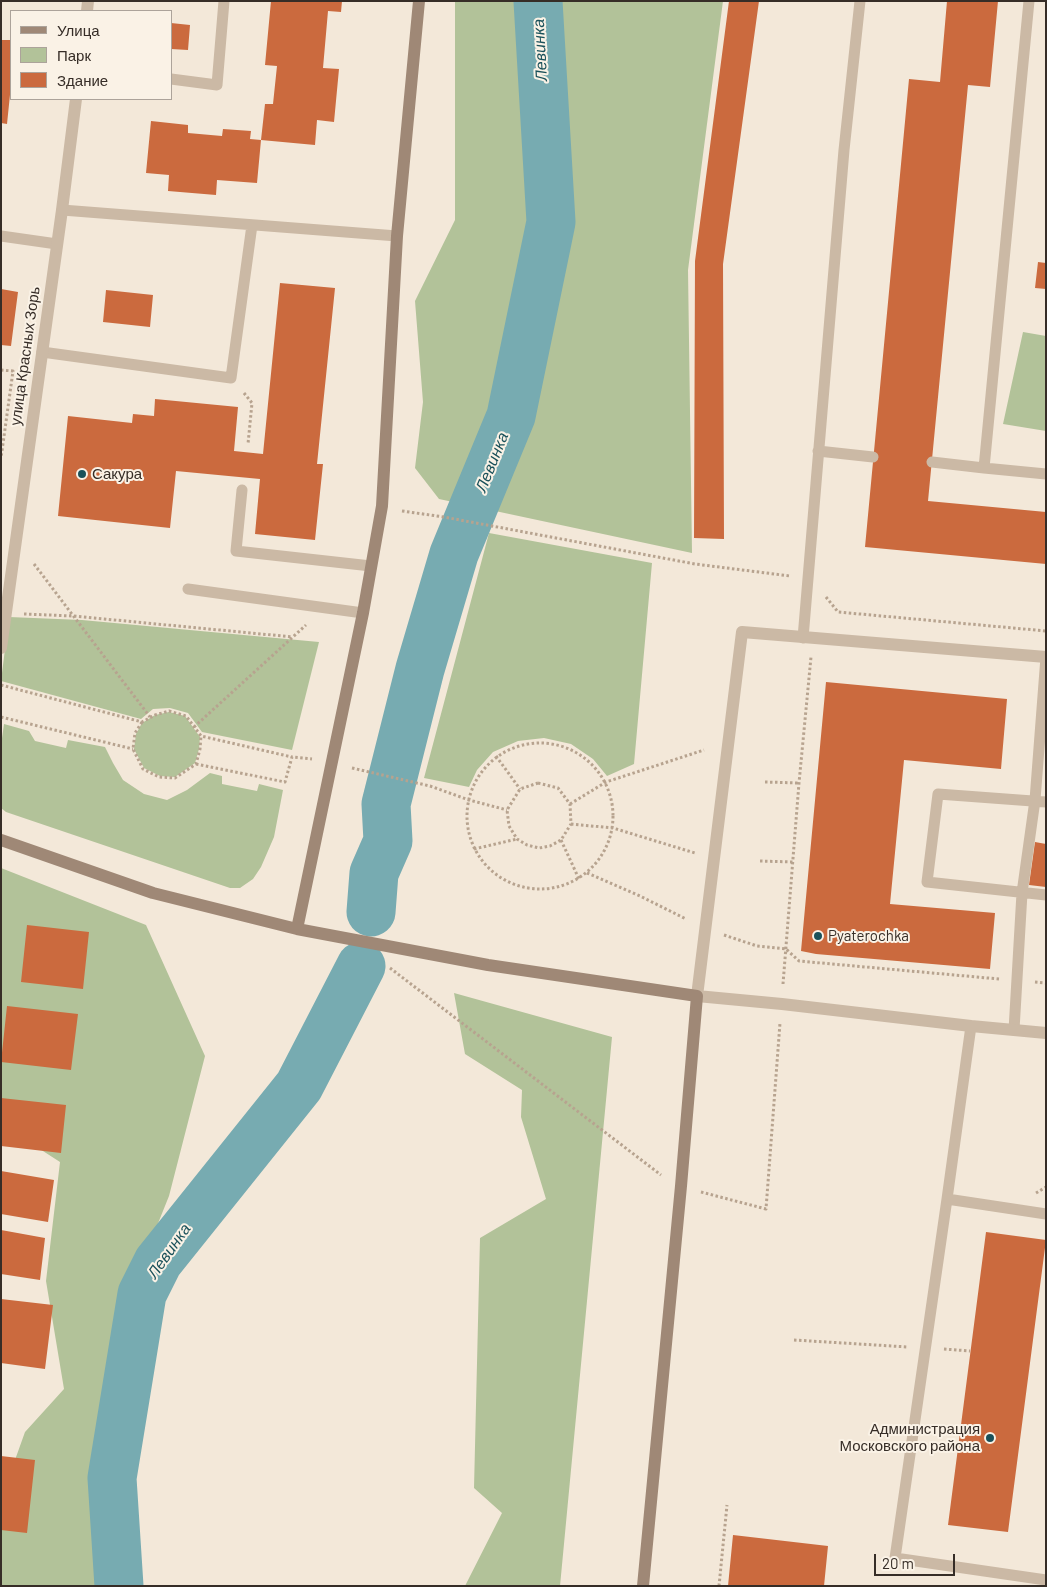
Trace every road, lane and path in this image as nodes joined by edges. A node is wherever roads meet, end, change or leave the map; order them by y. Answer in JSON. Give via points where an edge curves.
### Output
{"nodes":[{"id":1,"x":224,"y":1,"type":"edge"},
{"id":2,"x":419,"y":1,"type":"edge"},
{"id":3,"x":860,"y":1,"type":"edge"},
{"id":4,"x":1030,"y":1,"type":"edge"},
{"id":5,"x":172,"y":79,"type":"edge"},
{"id":6,"x":76,"y":100,"type":"edge"},
{"id":7,"x":62,"y":210,"type":"junction"},
{"id":8,"x":252,"y":224,"type":"junction"},
{"id":9,"x":1,"y":236,"type":"edge"},
{"id":10,"x":397,"y":236,"type":"junction"},
{"id":11,"x":58,"y":244,"type":"junction"},
{"id":12,"x":42,"y":352,"type":"junction"},
{"id":13,"x":1,"y":370,"type":"edge"},
{"id":14,"x":231,"y":378,"type":"junction"},
{"id":15,"x":248,"y":444,"type":"dead end"},
{"id":16,"x":818,"y":451,"type":"junction"},
{"id":17,"x":873,"y":457,"type":"dead end"},
{"id":18,"x":1,"y":458,"type":"edge"},
{"id":19,"x":932,"y":462,"type":"dead end"},
{"id":20,"x":984,"y":468,"type":"junction"},
{"id":21,"x":1046,"y":474,"type":"edge"},
{"id":22,"x":242,"y":490,"type":"dead end"},
{"id":23,"x":382,"y":506,"type":"junction"},
{"id":24,"x":16,"y":541,"type":"junction"},
{"id":25,"x":371,"y":566,"type":"junction"},
{"id":26,"x":808,"y":579,"type":"junction"},
{"id":27,"x":188,"y":589,"type":"dead end"},
{"id":28,"x":326,"y":607,"type":"junction"},
{"id":29,"x":6,"y":613,"type":"junction"},
{"id":30,"x":363,"y":613,"type":"junction"},
{"id":31,"x":73,"y":616,"type":"junction"},
{"id":32,"x":1046,"y":631,"type":"edge"},
{"id":33,"x":293,"y":637,"type":"junction"},
{"id":34,"x":803,"y":638,"type":"junction"},
{"id":35,"x":1,"y":648,"type":"edge"},
{"id":36,"x":1046,"y":657,"type":"edge"},
{"id":37,"x":1,"y":685,"type":"edge"},
{"id":38,"x":1,"y":717,"type":"edge"},
{"id":39,"x":150,"y":717,"type":"junction"},
{"id":40,"x":142,"y":722,"type":"junction"},
{"id":41,"x":194,"y":726,"type":"junction"},
{"id":42,"x":201,"y":736,"type":"junction"},
{"id":43,"x":133,"y":749,"type":"junction"},
{"id":44,"x":704,"y":750,"type":"dead end"},
{"id":45,"x":496,"y":756,"type":"junction"},
{"id":46,"x":292,"y":757,"type":"junction"},
{"id":47,"x":333,"y":762,"type":"junction"},
{"id":48,"x":196,"y":764,"type":"junction"},
{"id":49,"x":606,"y":782,"type":"junction"},
{"id":50,"x":765,"y":782,"type":"dead end"},
{"id":51,"x":799,"y":783,"type":"dead end"},
{"id":52,"x":520,"y":789,"type":"junction"},
{"id":53,"x":469,"y":800,"type":"junction"},
{"id":54,"x":1040,"y":801,"type":"edge"},
{"id":55,"x":570,"y":804,"type":"junction"},
{"id":56,"x":507,"y":810,"type":"junction"},
{"id":57,"x":571,"y":824,"type":"junction"},
{"id":58,"x":613,"y":828,"type":"junction"},
{"id":59,"x":517,"y":838,"type":"junction"},
{"id":60,"x":1,"y":840,"type":"edge"},
{"id":61,"x":561,"y":840,"type":"junction"},
{"id":62,"x":474,"y":849,"type":"junction"},
{"id":63,"x":696,"y":854,"type":"dead end"},
{"id":64,"x":760,"y":861,"type":"dead end"},
{"id":65,"x":793,"y":862,"type":"dead end"},
{"id":66,"x":587,"y":873,"type":"junction"},
{"id":67,"x":578,"y":879,"type":"junction"},
{"id":68,"x":1022,"y":893,"type":"junction"},
{"id":69,"x":1046,"y":895,"type":"edge"},
{"id":70,"x":297,"y":929,"type":"junction"},
{"id":71,"x":706,"y":929,"type":"junction"},
{"id":72,"x":786,"y":949,"type":"junction"},
{"id":73,"x":389,"y":968,"type":"dead end"},
{"id":74,"x":1018,"y":980,"type":"junction"},
{"id":75,"x":1046,"y":983,"type":"edge"},
{"id":76,"x":697,"y":996,"type":"junction"},
{"id":77,"x":782,"y":1004,"type":"junction"},
{"id":78,"x":971,"y":1026,"type":"junction"},
{"id":79,"x":1014,"y":1030,"type":"junction"},
{"id":80,"x":1046,"y":1033,"type":"edge"},
{"id":81,"x":681,"y":1186,"type":"junction"},
{"id":82,"x":947,"y":1199,"type":"junction"},
{"id":83,"x":1046,"y":1214,"type":"edge"},
{"id":84,"x":794,"y":1340,"type":"dead end"},
{"id":85,"x":926,"y":1348,"type":"junction"},
{"id":86,"x":970,"y":1351,"type":"dead end"},
{"id":87,"x":727,"y":1505,"type":"dead end"},
{"id":88,"x":1046,"y":1580,"type":"edge"},
{"id":89,"x":643,"y":1586,"type":"edge"},
{"id":90,"x":719,"y":1586,"type":"edge"}],
"edges":[{"from":1,"to":5,"type":"lane","via":[[217,85]]},
{"from":2,"to":10,"type":"street"},
{"from":3,"to":16,"type":"lane"},
{"from":4,"to":20,"type":"lane"},
{"from":6,"to":7,"type":"street","name":"улица Красных Зорь"},
{"from":7,"to":8,"type":"lane"},
{"from":7,"to":11,"type":"street","name":"улица Красных Зорь"},
{"from":8,"to":10,"type":"lane"},
{"from":8,"to":14,"type":"lane"},
{"from":9,"to":11,"type":"lane"},
{"from":10,"to":23,"type":"street"},
{"from":11,"to":12,"type":"street","name":"улица Красных Зорь"},
{"from":12,"to":14,"type":"lane"},
{"from":12,"to":24,"type":"street","name":"улица Красных Зорь"},
{"from":13,"to":18,"type":"path","via":[[13,371]]},
{"from":14,"to":15,"type":"path","via":[[252,403]]},
{"from":16,"to":17,"type":"lane"},
{"from":16,"to":26,"type":"lane"},
{"from":19,"to":20,"type":"lane"},
{"from":20,"to":21,"type":"lane"},
{"from":22,"to":25,"type":"lane","via":[[236,550]]},
{"from":23,"to":25,"type":"street"},
{"from":23,"to":26,"type":"path","via":[[695,564]]},
{"from":24,"to":29,"type":"street","name":"улица Красных Зорь"},
{"from":24,"to":31,"type":"path"},
{"from":25,"to":30,"type":"street"},
{"from":26,"to":32,"type":"path","via":[[838,612]]},
{"from":26,"to":34,"type":"lane"},
{"from":27,"to":28,"type":"lane"},
{"from":28,"to":30,"type":"lane"},
{"from":28,"to":33,"type":"path"},
{"from":29,"to":31,"type":"path"},
{"from":29,"to":35,"type":"street","name":"улица Красных Зорь"},
{"from":30,"to":47,"type":"street"},
{"from":31,"to":33,"type":"path"},
{"from":31,"to":39,"type":"path"},
{"from":33,"to":41,"type":"path"},
{"from":34,"to":36,"type":"street"},
{"from":34,"to":71,"type":"street","via":[[742,632]]},
{"from":36,"to":54,"type":"lane"},
{"from":37,"to":40,"type":"path"},
{"from":38,"to":43,"type":"path"},
{"from":39,"to":40,"type":"path"},
{"from":39,"to":41,"type":"path","via":[[169,711],[186,716]]},
{"from":40,"to":43,"type":"path","via":[[135,733]]},
{"from":41,"to":42,"type":"path"},
{"from":42,"to":46,"type":"path"},
{"from":42,"to":48,"type":"path"},
{"from":43,"to":48,"type":"path","via":[[143,769],[159,777],[175,778]]},
{"from":44,"to":49,"type":"path"},
{"from":45,"to":49,"type":"path","via":[[519,745],[544,742],[569,748],[590,762]]},
{"from":45,"to":52,"type":"path"},
{"from":45,"to":53,"type":"path","via":[[480,773]]},
{"from":46,"to":47,"type":"path"},
{"from":46,"to":48,"type":"path","via":[[285,782]]},
{"from":47,"to":53,"type":"path","via":[[430,786]]},
{"from":47,"to":70,"type":"street"},
{"from":49,"to":55,"type":"path"},
{"from":49,"to":58,"type":"path","via":[[612,797]]},
{"from":50,"to":51,"type":"path"},
{"from":52,"to":55,"type":"path","via":[[538,783],[558,788]]},
{"from":52,"to":56,"type":"path"},
{"from":53,"to":56,"type":"path"},
{"from":53,"to":62,"type":"path","via":[[468,831]]},
{"from":54,"to":68,"type":"lane"},
{"from":54,"to":68,"type":"lane","via":[[938,794],[927,882]]},
{"from":55,"to":57,"type":"path"},
{"from":56,"to":59,"type":"path","via":[[509,826]]},
{"from":57,"to":58,"type":"path"},
{"from":57,"to":61,"type":"path"},
{"from":58,"to":63,"type":"path"},
{"from":58,"to":66,"type":"path","via":[[604,853]]},
{"from":59,"to":61,"type":"path","via":[[539,848]]},
{"from":59,"to":62,"type":"path"},
{"from":60,"to":70,"type":"street","via":[[153,893]]},
{"from":61,"to":67,"type":"path"},
{"from":62,"to":67,"type":"path","via":[[493,873],[520,887],[550,889]]},
{"from":64,"to":65,"type":"path"},
{"from":66,"to":67,"type":"path"},
{"from":66,"to":71,"type":"path"},
{"from":68,"to":69,"type":"lane"},
{"from":68,"to":74,"type":"lane"},
{"from":70,"to":76,"type":"street","via":[[488,964]]},
{"from":71,"to":72,"type":"path","via":[[757,946]]},
{"from":71,"to":76,"type":"street"},
{"from":72,"to":74,"type":"path","via":[[799,961]]},
{"from":72,"to":77,"type":"path"},
{"from":73,"to":81,"type":"path","via":[[653,1170]]},
{"from":74,"to":75,"type":"path"},
{"from":74,"to":79,"type":"lane"},
{"from":76,"to":77,"type":"street"},
{"from":76,"to":81,"type":"street"},
{"from":77,"to":78,"type":"street"},
{"from":77,"to":81,"type":"path","via":[[766,1209]]},
{"from":78,"to":79,"type":"street"},
{"from":78,"to":82,"type":"lane"},
{"from":79,"to":80,"type":"street"},
{"from":81,"to":89,"type":"street"},
{"from":82,"to":83,"type":"lane"},
{"from":82,"to":85,"type":"lane"},
{"from":84,"to":85,"type":"path"},
{"from":85,"to":86,"type":"path"},
{"from":85,"to":88,"type":"lane","via":[[896,1558]]},
{"from":87,"to":90,"type":"path"}]}
